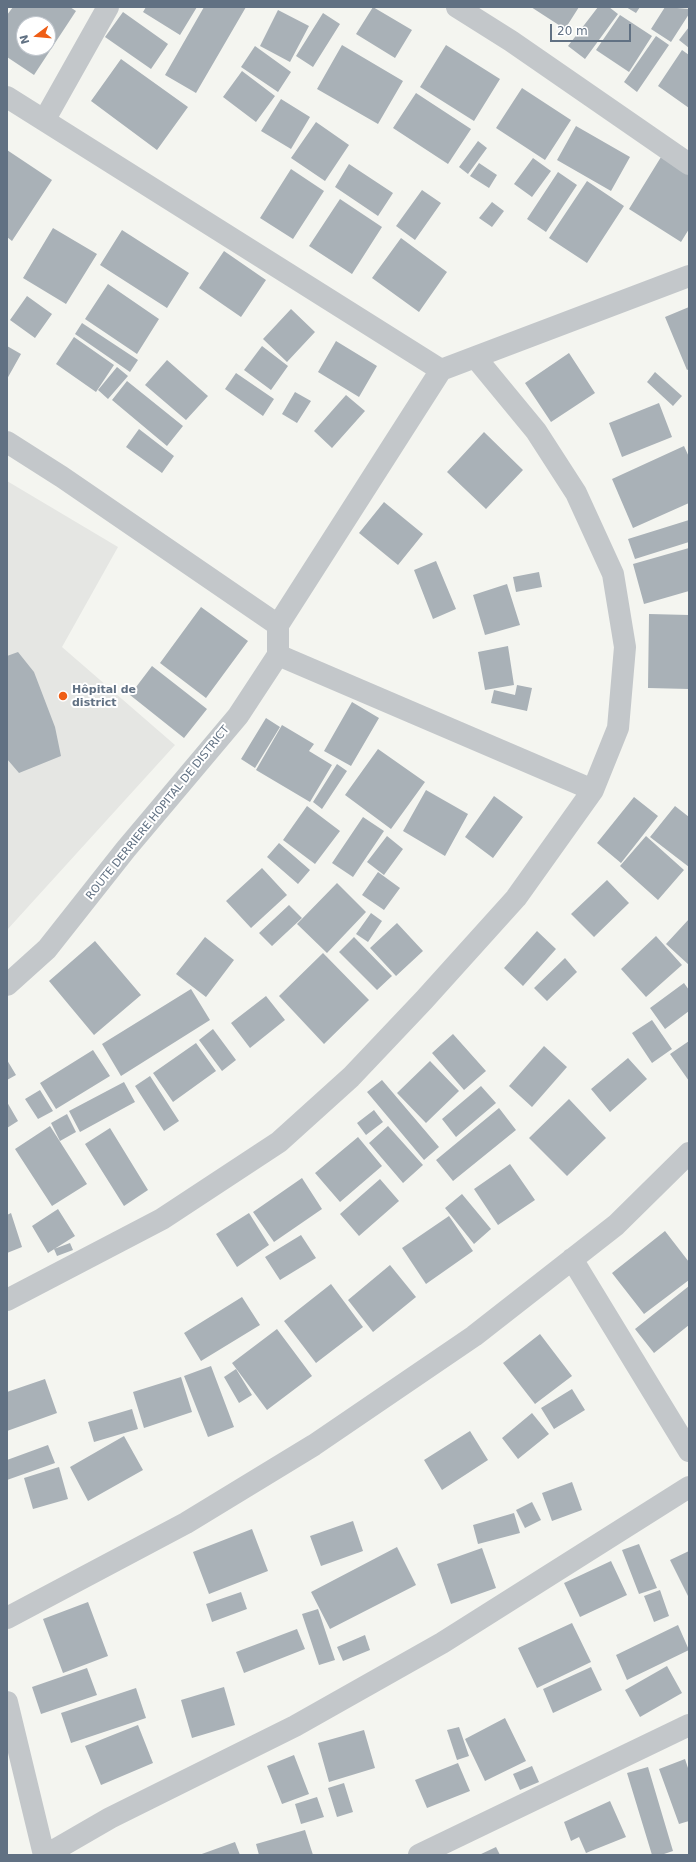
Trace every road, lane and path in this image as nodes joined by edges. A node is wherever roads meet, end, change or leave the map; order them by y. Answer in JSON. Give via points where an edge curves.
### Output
{"nodes":[{"id":1,"x":108,"y":7,"type":"edge"},
{"id":2,"x":458,"y":7,"type":"edge"},
{"id":3,"x":7,"y":97,"type":"edge"},
{"id":4,"x":45,"y":119,"type":"junction"},
{"id":5,"x":689,"y":164,"type":"edge"},
{"id":6,"x":689,"y":276,"type":"edge"},
{"id":7,"x":475,"y":357,"type":"junction"},
{"id":8,"x":441,"y":370,"type":"junction"},
{"id":9,"x":7,"y":442,"type":"edge"},
{"id":10,"x":278,"y":625,"type":"junction"},
{"id":11,"x":278,"y":655,"type":"junction"},
{"id":12,"x":593,"y":790,"type":"junction"},
{"id":13,"x":7,"y":985,"type":"edge"},
{"id":14,"x":689,"y":1153,"type":"edge"},
{"id":15,"x":572,"y":1259,"type":"junction"},
{"id":16,"x":7,"y":1300,"type":"edge"},
{"id":17,"x":689,"y":1451,"type":"edge"},
{"id":18,"x":689,"y":1487,"type":"edge"},
{"id":19,"x":7,"y":1618,"type":"edge"},
{"id":20,"x":7,"y":1702,"type":"edge"},
{"id":21,"x":689,"y":1725,"type":"edge"},
{"id":22,"x":45,"y":1855,"type":"edge"},
{"id":23,"x":419,"y":1855,"type":"edge"}],
"edges":[{"from":1,"to":4,"type":"street"},
{"from":2,"to":5,"type":"street"},
{"from":3,"to":4,"type":"street"},
{"from":4,"to":8,"type":"street"},
{"from":6,"to":7,"type":"street"},
{"from":7,"to":8,"type":"street"},
{"from":7,"to":12,"type":"street","via":[[536,431],[576,493],[613,574],[625,647],[618,728]]},
{"from":8,"to":10,"type":"street"},
{"from":9,"to":10,"type":"street"},
{"from":10,"to":11,"type":"street"},
{"from":11,"to":12,"type":"street"},
{"from":11,"to":13,"type":"street","name":"ROUTE DERRIERE HOPITAL DE DISTRICT","via":[[238,716],[126,849],[47,949]]},
{"from":12,"to":16,"type":"street","via":[[516,898],[351,1077],[279,1142],[162,1219]]},
{"from":14,"to":15,"type":"street","via":[[616,1224]]},
{"from":15,"to":17,"type":"street"},
{"from":15,"to":19,"type":"street","via":[[474,1336],[314,1445],[186,1523]]},
{"from":18,"to":22,"type":"street","via":[[442,1643],[295,1726],[110,1818]]},
{"from":20,"to":22,"type":"street"},
{"from":21,"to":23,"type":"street"}]}
